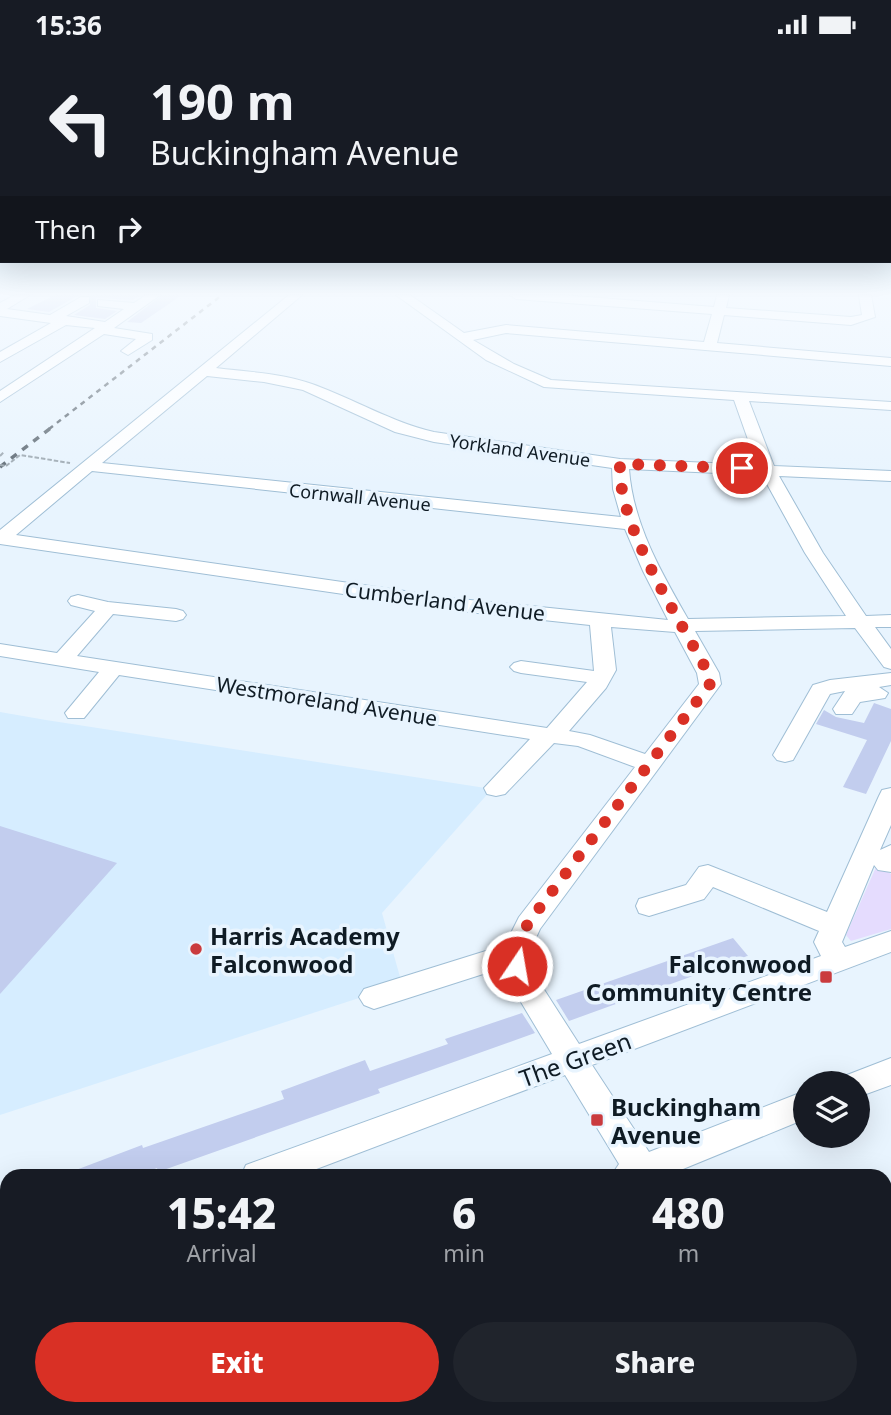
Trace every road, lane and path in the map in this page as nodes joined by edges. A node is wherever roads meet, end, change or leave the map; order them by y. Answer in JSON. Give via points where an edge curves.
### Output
{"nodes":[{"id":1,"x":58,"y":359,"type":"edge"},
{"id":2,"x":217,"y":359,"type":"edge"},
{"id":3,"x":496,"y":359,"type":"edge"},
{"id":4,"x":849,"y":359,"type":"edge"},
{"id":5,"x":891,"y":362,"type":"edge"},
{"id":6,"x":202,"y":371,"type":"junction"},
{"id":7,"x":0,"y":397,"type":"edge"},
{"id":8,"x":741,"y":398,"type":"junction"},
{"id":9,"x":891,"y":406,"type":"edge"},
{"id":10,"x":4,"y":452,"type":"dead end"},
{"id":11,"x":0,"y":454,"type":"edge"},
{"id":12,"x":620,"y":464,"type":"junction"},
{"id":13,"x":0,"y":465,"type":"edge"},
{"id":14,"x":88,"y":466,"type":"junction"},
{"id":15,"x":768,"y":469,"type":"junction"},
{"id":16,"x":891,"y":476,"type":"edge"},
{"id":17,"x":632,"y":524,"type":"junction"},
{"id":18,"x":1,"y":538,"type":"edge"},
{"id":19,"x":78,"y":601,"type":"dead end"},
{"id":20,"x":108,"y":608,"type":"junction"},
{"id":21,"x":176,"y":615,"type":"dead end"},
{"id":22,"x":600,"y":620,"type":"junction"},
{"id":23,"x":891,"y":621,"type":"edge"},
{"id":24,"x":860,"y":622,"type":"junction"},
{"id":25,"x":684,"y":627,"type":"junction"},
{"id":26,"x":0,"y":650,"type":"edge"},
{"id":27,"x":62,"y":660,"type":"junction"},
{"id":28,"x":891,"y":663,"type":"edge"},
{"id":29,"x":114,"y":667,"type":"junction"},
{"id":30,"x":521,"y":667,"type":"dead end"},
{"id":31,"x":601,"y":678,"type":"junction"},
{"id":32,"x":891,"y":679,"type":"edge"},
{"id":33,"x":891,"y":691,"type":"edge"},
{"id":34,"x":844,"y":709,"type":"dead end"},
{"id":35,"x":76,"y":713,"type":"dead end"},
{"id":36,"x":550,"y":736,"type":"junction"},
{"id":37,"x":785,"y":755,"type":"dead end"},
{"id":38,"x":650,"y":764,"type":"junction"},
{"id":39,"x":496,"y":787,"type":"dead end"},
{"id":40,"x":881,"y":812,"type":"edge"},
{"id":41,"x":649,"y":907,"type":"dead end"},
{"id":42,"x":835,"y":926,"type":"junction"},
{"id":43,"x":891,"y":941,"type":"edge"},
{"id":44,"x":515,"y":953,"type":"junction"},
{"id":45,"x":838,"y":961,"type":"junction"},
{"id":46,"x":374,"y":997,"type":"dead end"},
{"id":47,"x":573,"y":1060,"type":"junction"},
{"id":48,"x":891,"y":1071,"type":"edge"},
{"id":49,"x":870,"y":1079,"type":"edge"},
{"id":50,"x":793,"y":1110,"type":"edge"},
{"id":51,"x":277,"y":1169,"type":"edge"},
{"id":52,"x":635,"y":1169,"type":"edge"},
{"id":53,"x":650,"y":1169,"type":"edge"}],
"edges":[{"from":1,"to":7,"type":"street"},
{"from":2,"to":6,"type":"street"},
{"from":3,"to":8,"type":"street","via":[[549,384]]},
{"from":4,"to":5,"type":"street"},
{"from":6,"to":12,"type":"street","name":"Yorkland Avenue","via":[[306,387],[400,429],[434,437]]},
{"from":6,"to":14,"type":"street"},
{"from":8,"to":9,"type":"street"},
{"from":8,"to":15,"type":"street"},
{"from":10,"to":11,"type":"path"},
{"from":12,"to":15,"type":"street","name":"Yorkland Avenue"},
{"from":12,"to":17,"type":"street","via":[[619,481]]},
{"from":13,"to":14,"type":"path","via":[[20,455]]},
{"from":14,"to":17,"type":"street","name":"Cornwall Avenue"},
{"from":14,"to":18,"type":"street"},
{"from":15,"to":16,"type":"street","name":"Yorkland Avenue"},
{"from":15,"to":24,"type":"street","via":[[816,560]]},
{"from":17,"to":25,"type":"street"},
{"from":18,"to":22,"type":"street","name":"Cumberland Avenue","via":[[460,605]]},
{"from":19,"to":20,"type":"street"},
{"from":20,"to":21,"type":"street"},
{"from":20,"to":27,"type":"street"},
{"from":22,"to":25,"type":"street","name":"Cumberland Avenue"},
{"from":22,"to":31,"type":"street","via":[[605,670]]},
{"from":23,"to":24,"type":"street","name":"Cumberland Avenue"},
{"from":24,"to":25,"type":"street","name":"Cumberland Avenue"},
{"from":24,"to":28,"type":"street"},
{"from":25,"to":38,"type":"street","via":[[710,684]]},
{"from":26,"to":27,"type":"street","name":"Westmoreland Avenue"},
{"from":27,"to":29,"type":"street","name":"Westmoreland Avenue"},
{"from":29,"to":35,"type":"street"},
{"from":29,"to":36,"type":"street","name":"Westmoreland Avenue"},
{"from":30,"to":31,"type":"street"},
{"from":31,"to":36,"type":"street"},
{"from":32,"to":37,"type":"street","via":[[821,690]]},
{"from":33,"to":34,"type":"street","via":[[853,696]]},
{"from":36,"to":38,"type":"street","name":"Westmoreland Avenue","via":[[594,744]]},
{"from":36,"to":39,"type":"street"},
{"from":38,"to":44,"type":"street","via":[[528,923]]},
{"from":40,"to":42,"type":"street"},
{"from":41,"to":42,"type":"street","via":[[695,892],[708,874]]},
{"from":42,"to":45,"type":"street","via":[[828,942]]},
{"from":43,"to":45,"type":"street","name":"The Green"},
{"from":44,"to":46,"type":"street"},
{"from":44,"to":47,"type":"street","via":[[522,979]]},
{"from":45,"to":47,"type":"street","name":"The Green"},
{"from":47,"to":51,"type":"street","name":"The Green"},
{"from":47,"to":52,"type":"street"},
{"from":48,"to":49,"type":"street"},
{"from":50,"to":53,"type":"street"}]}
